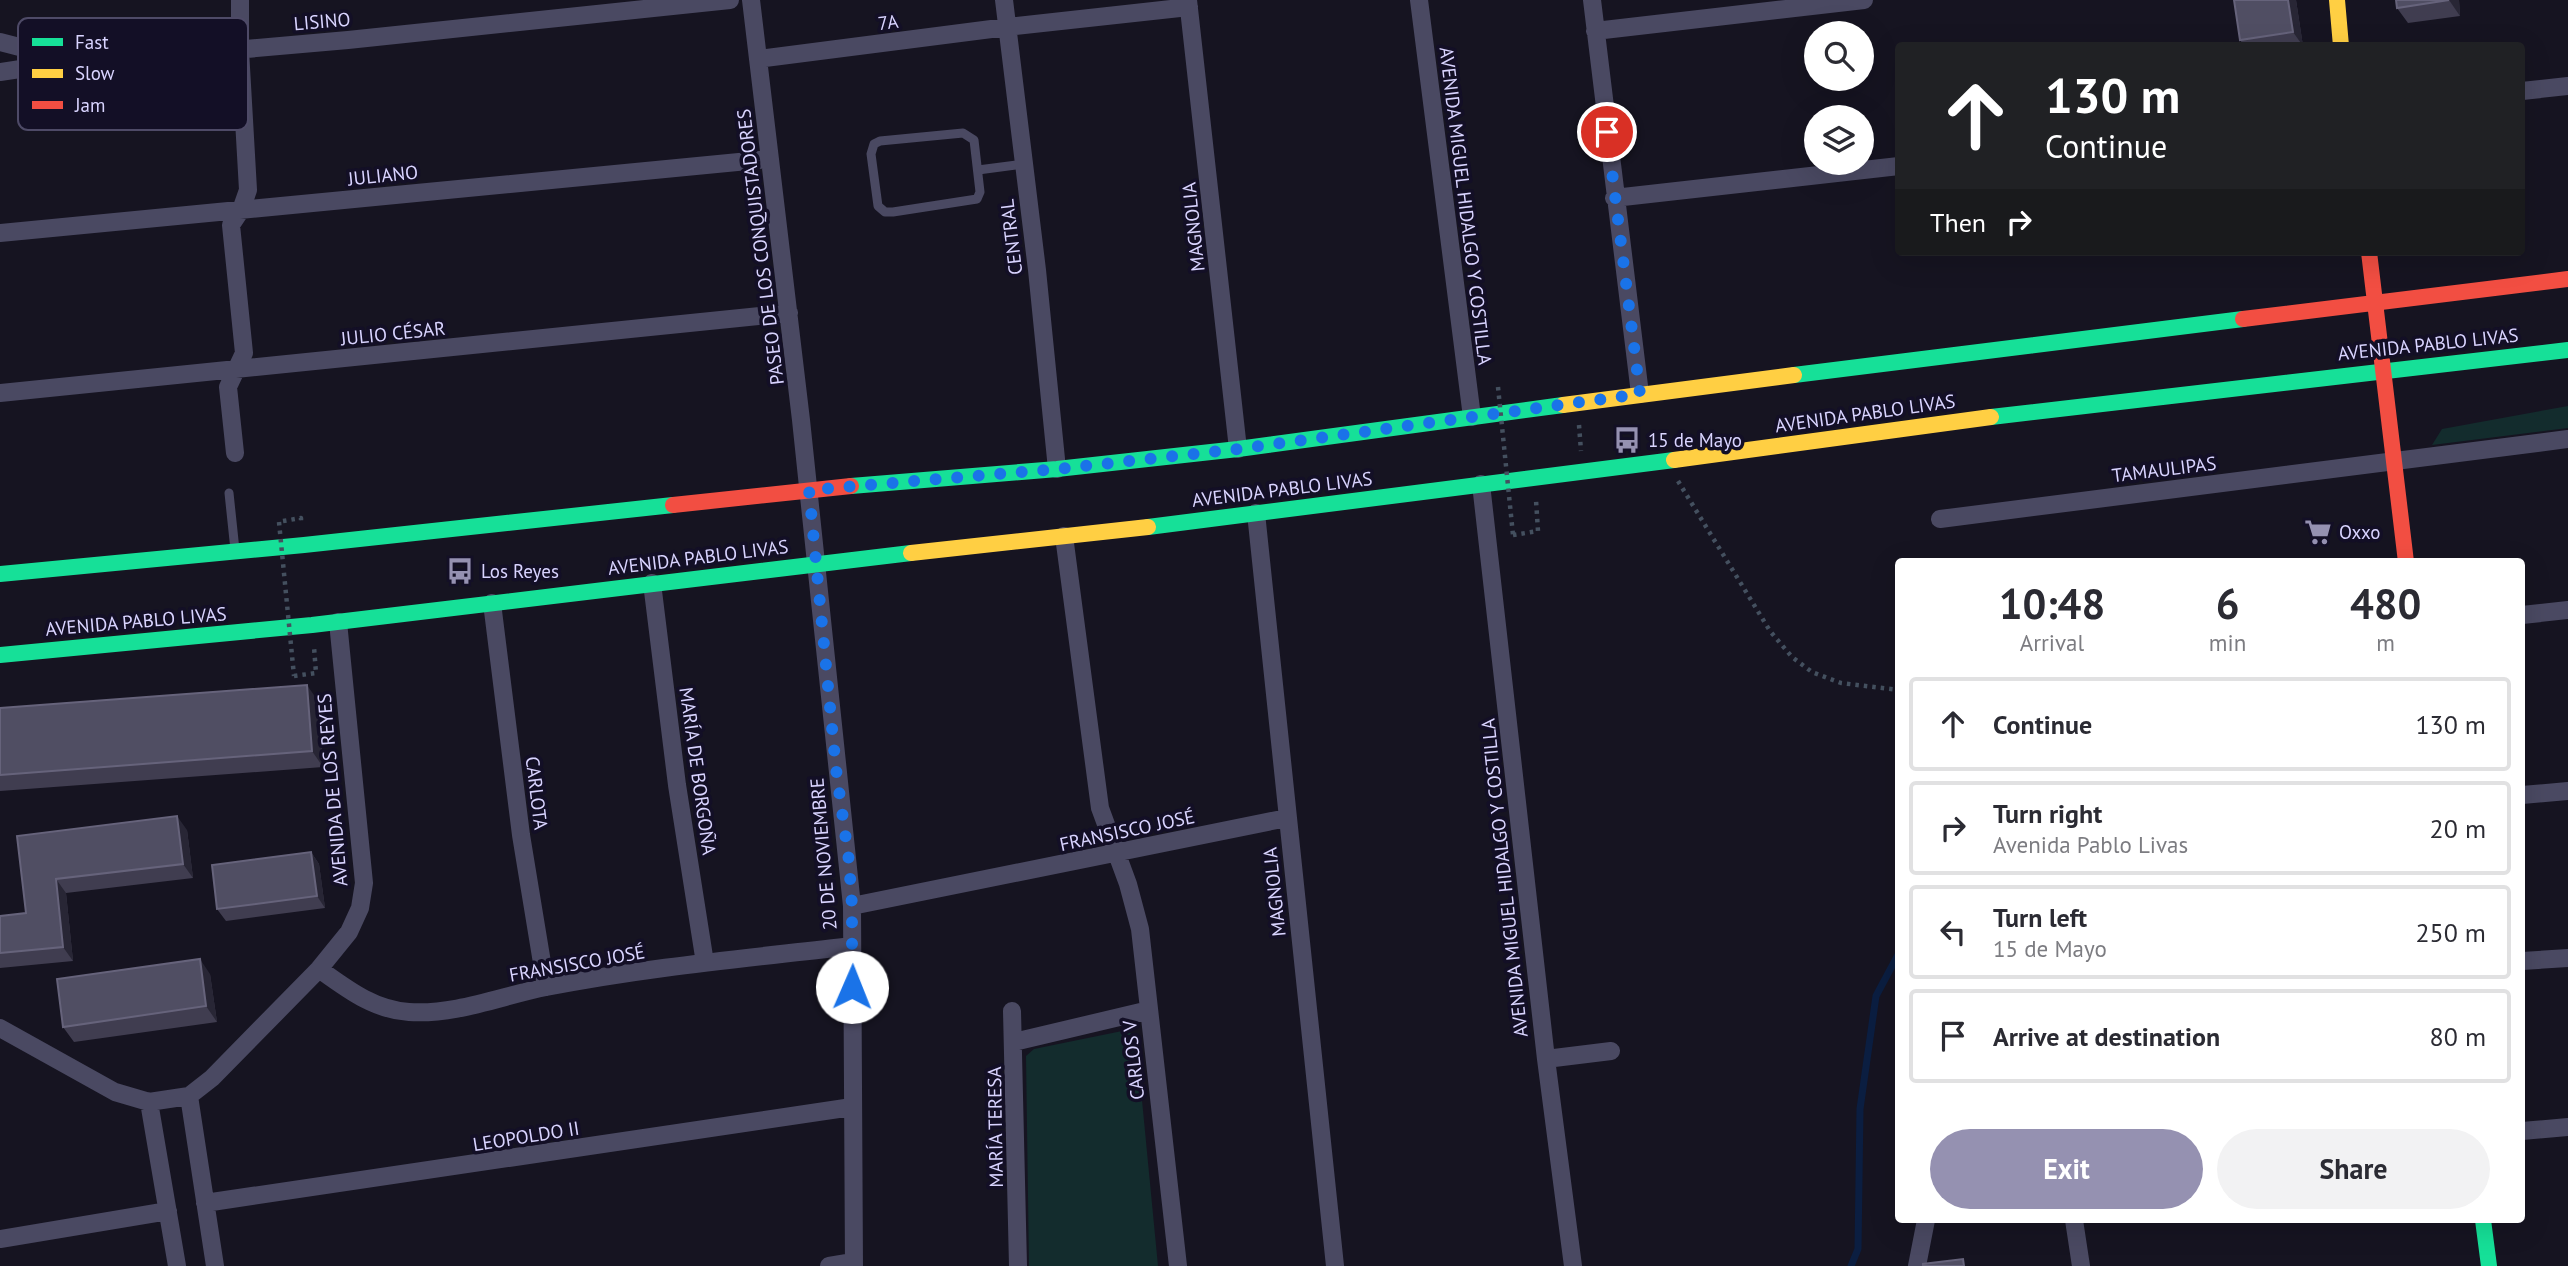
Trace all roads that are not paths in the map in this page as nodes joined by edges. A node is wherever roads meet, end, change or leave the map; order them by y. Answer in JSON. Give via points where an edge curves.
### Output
{"nodes":[{"id":1,"x":240,"y":0,"type":"edge"},
{"id":2,"x":730,"y":0,"type":"edge"},
{"id":3,"x":751,"y":0,"type":"edge"},
{"id":4,"x":1004,"y":0,"type":"edge"},
{"id":5,"x":1419,"y":0,"type":"edge"},
{"id":6,"x":1592,"y":0,"type":"edge"},
{"id":7,"x":1864,"y":0,"type":"edge"},
{"id":8,"x":2337,"y":0,"type":"edge"},
{"id":9,"x":1189,"y":4,"type":"edge"},
{"id":10,"x":240,"y":18,"type":"edge"},
{"id":11,"x":1007,"y":27,"type":"junction"},
{"id":12,"x":1595,"y":31,"type":"junction"},
{"id":13,"x":0,"y":42,"type":"edge"},
{"id":14,"x":2341,"y":42,"type":"edge"},
{"id":15,"x":18,"y":47,"type":"edge"},
{"id":16,"x":248,"y":49,"type":"edge"},
{"id":17,"x":758,"y":59,"type":"junction"},
{"id":18,"x":18,"y":69,"type":"edge"},
{"id":19,"x":0,"y":72,"type":"edge"},
{"id":20,"x":2568,"y":86,"type":"edge"},
{"id":21,"x":2525,"y":91,"type":"edge"},
{"id":22,"x":245,"y":130,"type":"edge"},
{"id":23,"x":770,"y":159,"type":"junction"},
{"id":24,"x":1024,"y":164,"type":"junction"},
{"id":25,"x":1895,"y":166,"type":"edge"},
{"id":26,"x":978,"y":170,"type":"junction"},
{"id":27,"x":1615,"y":198,"type":"junction"},
{"id":28,"x":241,"y":210,"type":"junction"},
{"id":29,"x":0,"y":233,"type":"edge"},
{"id":30,"x":2370,"y":256,"type":"edge"},
{"id":31,"x":2568,"y":279,"type":"edge"},
{"id":32,"x":2376,"y":302,"type":"junction"},
{"id":33,"x":789,"y":313,"type":"junction"},
{"id":34,"x":2568,"y":350,"type":"edge"},
{"id":35,"x":236,"y":369,"type":"junction"},
{"id":36,"x":2384,"y":370,"type":"junction"},
{"id":37,"x":0,"y":393,"type":"edge"},
{"id":38,"x":1640,"y":394,"type":"junction"},
{"id":39,"x":1472,"y":416,"type":"junction"},
{"id":40,"x":2568,"y":439,"type":"edge"},
{"id":41,"x":1238,"y":449,"type":"junction"},
{"id":42,"x":235,"y":453,"type":"dead end"},
{"id":43,"x":2393,"y":460,"type":"junction"},
{"id":44,"x":1057,"y":469,"type":"junction"},
{"id":45,"x":1481,"y":484,"type":"junction"},
{"id":46,"x":809,"y":490,"type":"junction"},
{"id":47,"x":229,"y":493,"type":"dead end"},
{"id":48,"x":1256,"y":513,"type":"junction"},
{"id":49,"x":1940,"y":519,"type":"dead end"},
{"id":50,"x":1064,"y":536,"type":"junction"},
{"id":51,"x":235,"y":552,"type":"junction"},
{"id":52,"x":2405,"y":558,"type":"edge"},
{"id":53,"x":817,"y":565,"type":"junction"},
{"id":54,"x":0,"y":574,"type":"edge"},
{"id":55,"x":652,"y":583,"type":"junction"},
{"id":56,"x":492,"y":603,"type":"junction"},
{"id":57,"x":2568,"y":610,"type":"edge"},
{"id":58,"x":2525,"y":615,"type":"edge"},
{"id":59,"x":338,"y":622,"type":"junction"},
{"id":60,"x":0,"y":655,"type":"edge"},
{"id":61,"x":2568,"y":791,"type":"edge"},
{"id":62,"x":2525,"y":795,"type":"edge"},
{"id":63,"x":1287,"y":818,"type":"junction"},
{"id":64,"x":1115,"y":854,"type":"junction"},
{"id":65,"x":852,"y":906,"type":"junction"},
{"id":66,"x":852,"y":946,"type":"junction"},
{"id":67,"x":2568,"y":958,"type":"edge"},
{"id":68,"x":2525,"y":961,"type":"edge"},
{"id":69,"x":705,"y":963,"type":"junction"},
{"id":70,"x":320,"y":969,"type":"junction"},
{"id":71,"x":546,"y":987,"type":"junction"},
{"id":72,"x":1149,"y":1010,"type":"junction"},
{"id":73,"x":1012,"y":1012,"type":"dead end"},
{"id":74,"x":0,"y":1028,"type":"edge"},
{"id":75,"x":1014,"y":1042,"type":"junction"},
{"id":76,"x":1611,"y":1051,"type":"dead end"},
{"id":77,"x":1546,"y":1059,"type":"junction"},
{"id":78,"x":189,"y":1096,"type":"junction"},
{"id":79,"x":149,"y":1102,"type":"junction"},
{"id":80,"x":852,"y":1107,"type":"junction"},
{"id":81,"x":2568,"y":1127,"type":"edge"},
{"id":82,"x":2525,"y":1131,"type":"edge"},
{"id":83,"x":205,"y":1203,"type":"junction"},
{"id":84,"x":169,"y":1211,"type":"junction"},
{"id":85,"x":1925,"y":1223,"type":"edge"},
{"id":86,"x":2074,"y":1223,"type":"edge"},
{"id":87,"x":2483,"y":1223,"type":"edge"},
{"id":88,"x":0,"y":1238,"type":"edge"},
{"id":89,"x":853,"y":1264,"type":"edge"},
{"id":90,"x":177,"y":1266,"type":"edge"},
{"id":91,"x":215,"y":1266,"type":"edge"},
{"id":92,"x":829,"y":1266,"type":"edge"},
{"id":93,"x":1018,"y":1266,"type":"edge"},
{"id":94,"x":1178,"y":1266,"type":"edge"},
{"id":95,"x":1335,"y":1266,"type":"edge"},
{"id":96,"x":1573,"y":1266,"type":"edge"},
{"id":97,"x":1917,"y":1266,"type":"edge"},
{"id":98,"x":2081,"y":1266,"type":"edge"},
{"id":99,"x":2488,"y":1266,"type":"edge"}],
"edges":[{"from":1,"to":10,"type":"street"},
{"from":2,"to":16,"type":"street","name":"LISINO"},
{"from":3,"to":17,"type":"street","name":"PASEO DE LOS CONQUISTADORES"},
{"from":4,"to":11,"type":"street","name":"CENTRAL"},
{"from":5,"to":39,"type":"street","name":"AVENIDA MIGUEL HIDALGO Y COSTILLA"},
{"from":6,"to":12,"type":"street"},
{"from":7,"to":12,"type":"street"},
{"from":8,"to":14,"type":"main road"},
{"from":9,"to":11,"type":"street","name":"7A"},
{"from":9,"to":41,"type":"street","name":"MAGNOLIA"},
{"from":11,"to":17,"type":"street","name":"7A"},
{"from":11,"to":24,"type":"street","name":"CENTRAL"},
{"from":12,"to":27,"type":"street"},
{"from":13,"to":15,"type":"street"},
{"from":17,"to":23,"type":"street","name":"PASEO DE LOS CONQUISTADORES"},
{"from":18,"to":19,"type":"street","name":"LISINO"},
{"from":20,"to":21,"type":"street"},
{"from":22,"to":28,"type":"street","via":[[248,190]]},
{"from":23,"to":28,"type":"street","name":"JULIANO"},
{"from":23,"to":33,"type":"street","name":"PASEO DE LOS CONQUISTADORES"},
{"from":24,"to":26,"type":"lane"},
{"from":24,"to":44,"type":"street","name":"CENTRAL"},
{"from":25,"to":27,"type":"street"},
{"from":26,"to":26,"type":"lane","via":[[974,140],[963,133],[880,141],[871,154],[878,206],[885,212],[976,200]]},
{"from":27,"to":38,"type":"street"},
{"from":28,"to":29,"type":"street","name":"JULIANO"},
{"from":28,"to":35,"type":"street","via":[[231,225],[244,352]]},
{"from":30,"to":32,"type":"main road"},
{"from":31,"to":32,"type":"main road"},
{"from":32,"to":36,"type":"main road"},
{"from":32,"to":38,"type":"main road"},
{"from":33,"to":35,"type":"street","name":"JULIO CÉSAR"},
{"from":33,"to":46,"type":"street","name":"PASEO DE LOS CONQUISTADORES"},
{"from":34,"to":36,"type":"main road","name":"AVENIDA PABLO LIVAS"},
{"from":35,"to":37,"type":"street","name":"JULIO CÉSAR"},
{"from":35,"to":42,"type":"street","via":[[228,387]]},
{"from":36,"to":43,"type":"main road"},
{"from":36,"to":45,"type":"main road","name":"AVENIDA PABLO LIVAS"},
{"from":38,"to":39,"type":"main road"},
{"from":39,"to":41,"type":"main road"},
{"from":40,"to":43,"type":"street","name":"TAMAULIPAS"},
{"from":41,"to":44,"type":"main road"},
{"from":43,"to":49,"type":"street","name":"TAMAULIPAS"},
{"from":43,"to":52,"type":"main road"},
{"from":44,"to":46,"type":"main road"},
{"from":45,"to":48,"type":"main road","name":"AVENIDA PABLO LIVAS"},
{"from":45,"to":77,"type":"street","name":"AVENIDA MIGUEL HIDALGO Y COSTILLA"},
{"from":46,"to":51,"type":"main road"},
{"from":46,"to":53,"type":"street","name":"PASEO DE LOS CONQUISTADORES"},
{"from":47,"to":51,"type":"lane"},
{"from":48,"to":50,"type":"main road","name":"AVENIDA PABLO LIVAS"},
{"from":48,"to":63,"type":"street","name":"MAGNOLIA"},
{"from":50,"to":53,"type":"main road","name":"AVENIDA PABLO LIVAS"},
{"from":50,"to":64,"type":"street","via":[[1100,808]]},
{"from":51,"to":54,"type":"main road"},
{"from":53,"to":55,"type":"main road","name":"AVENIDA PABLO LIVAS"},
{"from":53,"to":65,"type":"street","name":"20 DE NOVIEMBRE"},
{"from":55,"to":56,"type":"main road","name":"AVENIDA PABLO LIVAS"},
{"from":55,"to":69,"type":"street","name":"MARÍA DE BORGOÑA"},
{"from":56,"to":59,"type":"main road","name":"AVENIDA PABLO LIVAS"},
{"from":56,"to":71,"type":"street","name":"CARLOTA","via":[[521,835]]},
{"from":57,"to":58,"type":"street"},
{"from":59,"to":60,"type":"main road","name":"AVENIDA PABLO LIVAS"},
{"from":59,"to":70,"type":"street","name":"AVENIDA DE LOS REYES","via":[[364,883],[349,932]]},
{"from":61,"to":62,"type":"street"},
{"from":63,"to":64,"type":"street","name":"FRANSISCO JOSÉ"},
{"from":63,"to":95,"type":"street","name":"MAGNOLIA"},
{"from":64,"to":65,"type":"street","name":"FRANSISCO JOSÉ"},
{"from":64,"to":72,"type":"street","name":"CARLOS V","via":[[1140,929]]},
{"from":65,"to":66,"type":"street","name":"20 DE NOVIEMBRE"},
{"from":66,"to":69,"type":"street","name":"FRANSISCO JOSÉ"},
{"from":66,"to":80,"type":"street","name":"20 DE NOVIEMBRE"},
{"from":67,"to":68,"type":"street"},
{"from":69,"to":71,"type":"street","name":"FRANSISCO JOSÉ"},
{"from":70,"to":71,"type":"street","name":"FRANSISCO JOSÉ","via":[[356,995],[383,1008],[409,1012],[440,1011]]},
{"from":70,"to":78,"type":"street","name":"AVENIDA DE LOS REYES"},
{"from":72,"to":75,"type":"street","name":"MARÍA TERESA"},
{"from":72,"to":94,"type":"street","name":"CARLOS V"},
{"from":73,"to":75,"type":"street"},
{"from":74,"to":79,"type":"street","via":[[115,1092]]},
{"from":75,"to":93,"type":"street","name":"MARÍA TERESA"},
{"from":76,"to":77,"type":"street"},
{"from":77,"to":96,"type":"street","name":"AVENIDA MIGUEL HIDALGO Y COSTILLA"},
{"from":78,"to":79,"type":"street"},
{"from":78,"to":83,"type":"street"},
{"from":79,"to":84,"type":"street"},
{"from":80,"to":83,"type":"street","name":"LEOPOLDO II"},
{"from":80,"to":89,"type":"street","name":"20 DE NOVIEMBRE"},
{"from":81,"to":82,"type":"street"},
{"from":83,"to":91,"type":"street"},
{"from":84,"to":88,"type":"street"},
{"from":84,"to":90,"type":"street"},
{"from":85,"to":97,"type":"street"},
{"from":86,"to":98,"type":"street"},
{"from":87,"to":99,"type":"main road"},
{"from":89,"to":92,"type":"street"}]}
